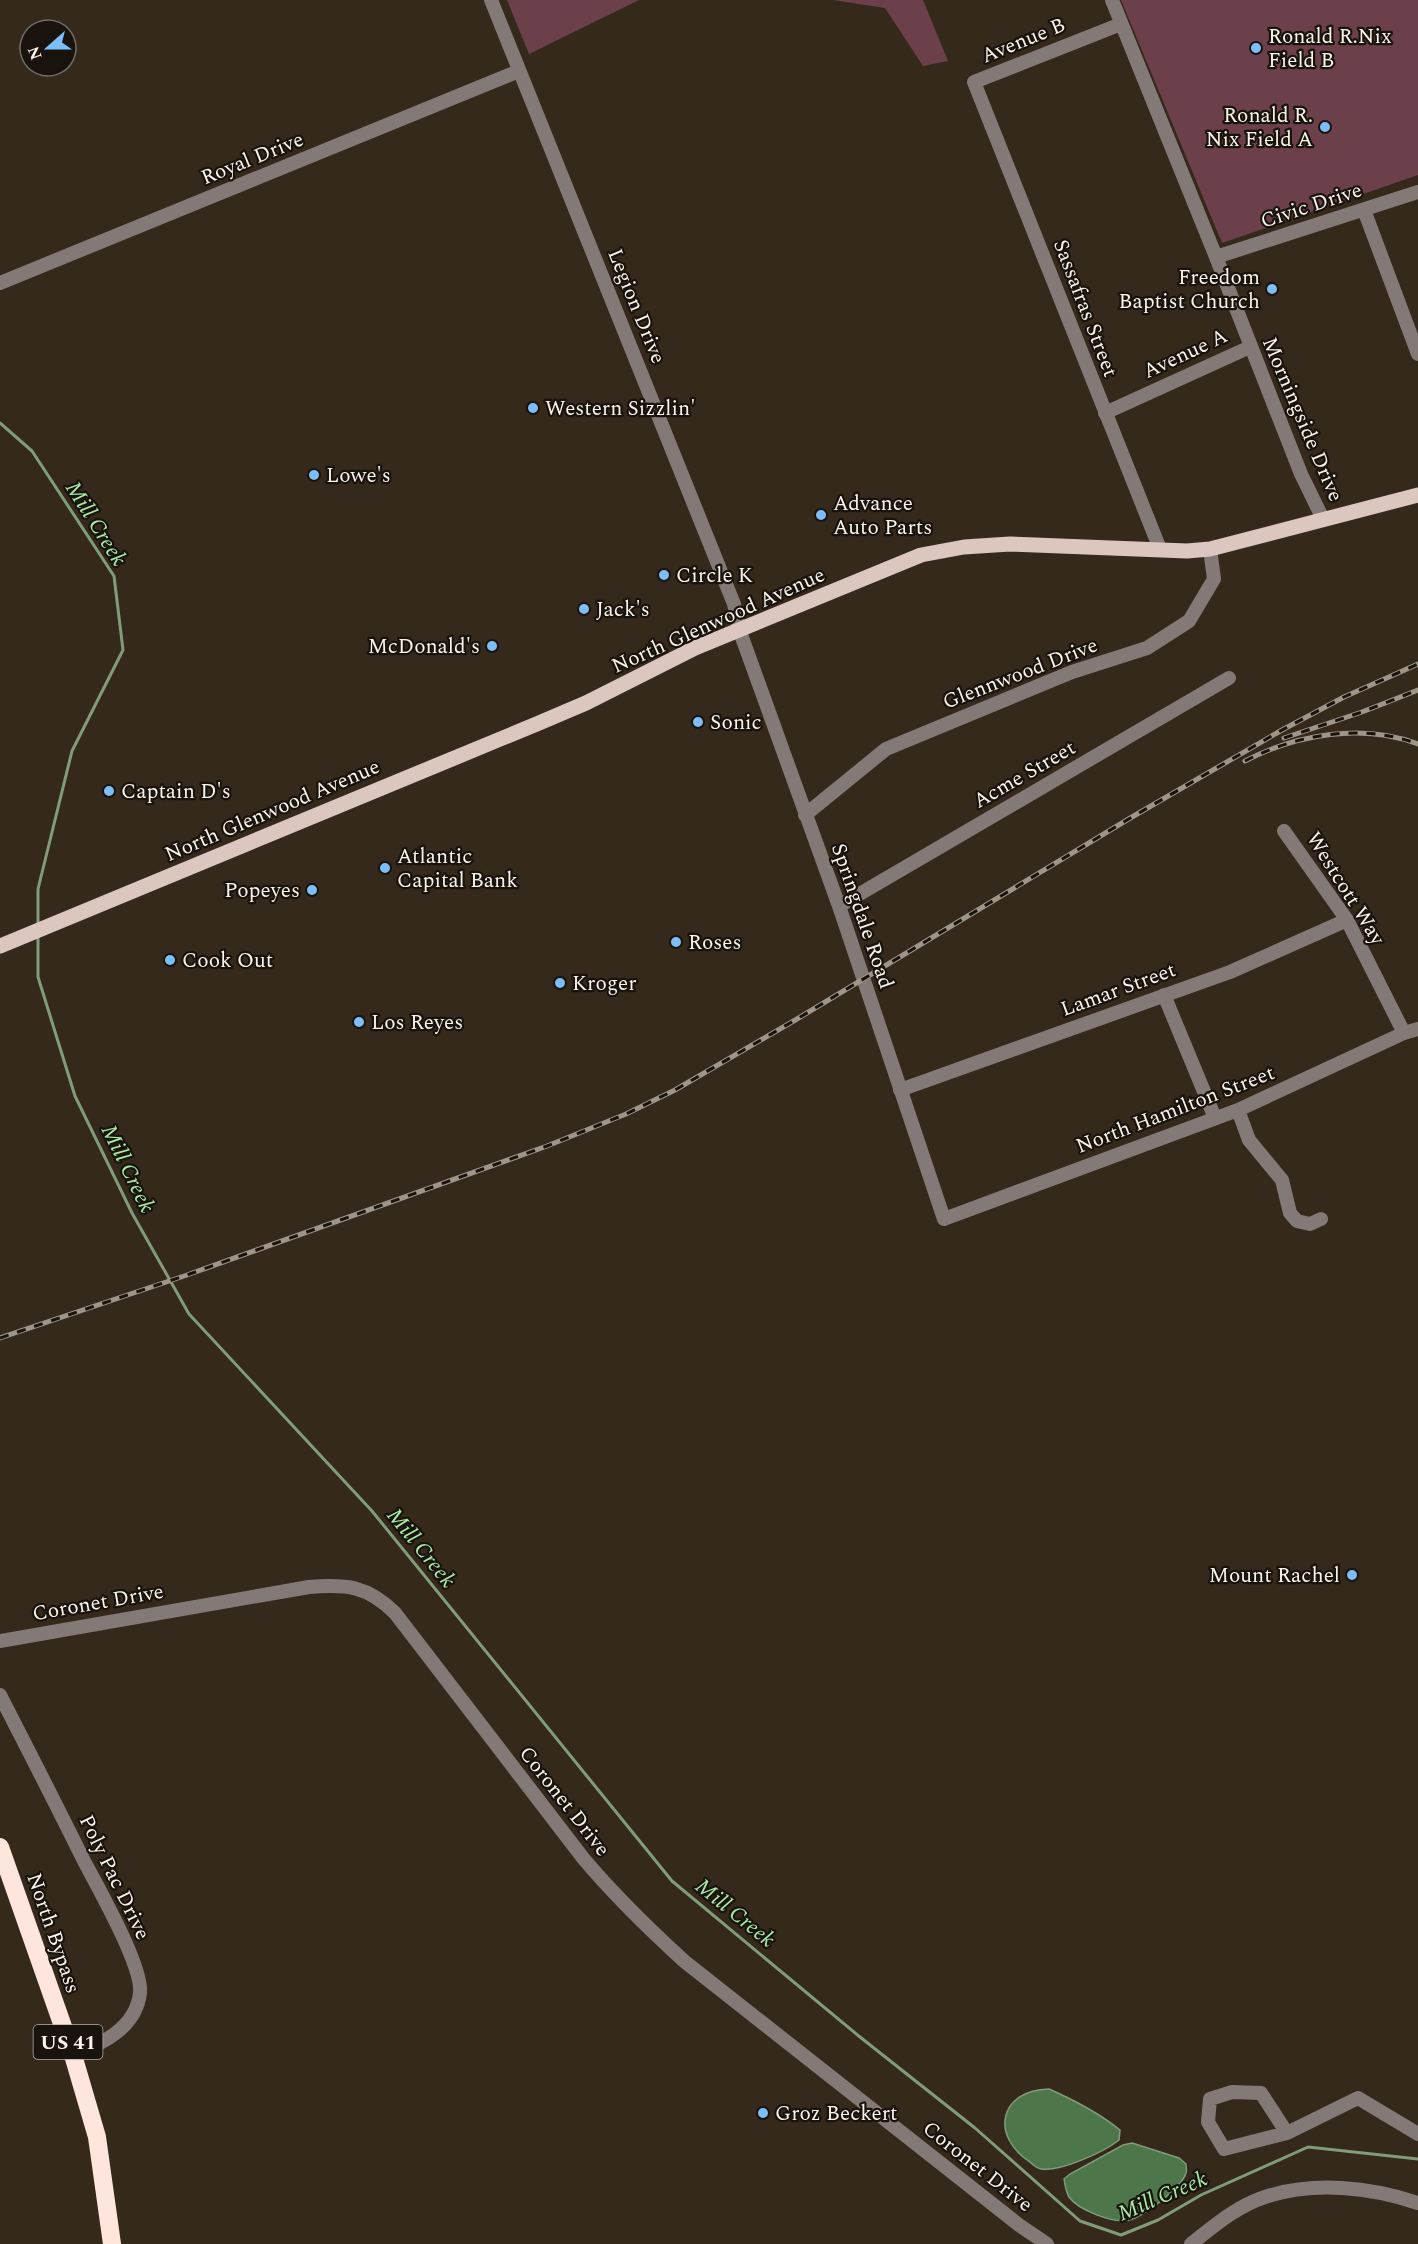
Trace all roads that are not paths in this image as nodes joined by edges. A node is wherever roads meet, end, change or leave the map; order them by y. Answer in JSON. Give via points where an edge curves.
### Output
{"nodes":[{"id":1,"x":491,"y":0,"type":"edge"},
{"id":2,"x":1112,"y":0,"type":"edge"},
{"id":3,"x":1121,"y":24,"type":"junction"},
{"id":4,"x":519,"y":70,"type":"junction"},
{"id":5,"x":974,"y":82,"type":"joint"},
{"id":6,"x":1418,"y":192,"type":"edge"},
{"id":7,"x":1364,"y":210,"type":"junction"},
{"id":8,"x":1216,"y":257,"type":"junction"},
{"id":9,"x":0,"y":283,"type":"edge"},
{"id":10,"x":1250,"y":347,"type":"junction"},
{"id":11,"x":1418,"y":354,"type":"edge"},
{"id":12,"x":1105,"y":413,"type":"junction"},
{"id":13,"x":1418,"y":495,"type":"edge"},
{"id":14,"x":1323,"y":519,"type":"junction"},
{"id":15,"x":1160,"y":549,"type":"junction"},
{"id":16,"x":1210,"y":549,"type":"junction"},
{"id":17,"x":739,"y":629,"type":"junction"},
{"id":18,"x":1229,"y":678,"type":"dead end"},
{"id":19,"x":805,"y":816,"type":"junction"},
{"id":20,"x":1284,"y":831,"type":"dead end"},
{"id":21,"x":839,"y":906,"type":"junction"},
{"id":22,"x":1347,"y":920,"type":"junction"},
{"id":23,"x":0,"y":946,"type":"edge"},
{"id":24,"x":1164,"y":995,"type":"junction"},
{"id":25,"x":1418,"y":1029,"type":"edge"},
{"id":26,"x":1404,"y":1033,"type":"junction"},
{"id":27,"x":900,"y":1089,"type":"junction"},
{"id":28,"x":1238,"y":1110,"type":"junction"},
{"id":29,"x":1215,"y":1118,"type":"junction"},
{"id":30,"x":944,"y":1219,"type":"joint"},
{"id":31,"x":1321,"y":1219,"type":"dead end"},
{"id":32,"x":0,"y":1641,"type":"edge"},
{"id":33,"x":0,"y":1695,"type":"edge"},
{"id":34,"x":0,"y":1847,"type":"edge"},
{"id":35,"x":73,"y":2055,"type":"junction"},
{"id":36,"x":1287,"y":2133,"type":"junction"},
{"id":37,"x":1418,"y":2134,"type":"edge"},
{"id":38,"x":1418,"y":2203,"type":"edge"},
{"id":39,"x":112,"y":2244,"type":"edge"},
{"id":40,"x":1047,"y":2244,"type":"edge"},
{"id":41,"x":1191,"y":2244,"type":"edge"}],
"edges":[{"from":1,"to":4,"type":"street","name":"Legion Drive"},
{"from":2,"to":3,"type":"street","name":"Morningside Drive"},
{"from":3,"to":5,"type":"street","name":"Avenue B"},
{"from":3,"to":8,"type":"street","name":"Morningside Drive"},
{"from":4,"to":9,"type":"street","name":"Royal Drive"},
{"from":4,"to":17,"type":"street","name":"Legion Drive","via":[[734,604]]},
{"from":5,"to":12,"type":"street","name":"Sassafras Street"},
{"from":6,"to":7,"type":"street","name":"Civic Drive"},
{"from":7,"to":8,"type":"street","name":"Civic Drive"},
{"from":7,"to":11,"type":"street"},
{"from":8,"to":10,"type":"street","name":"Morningside Drive"},
{"from":10,"to":12,"type":"street","name":"Avenue A"},
{"from":10,"to":14,"type":"street","name":"Morningside Drive"},
{"from":12,"to":15,"type":"street","name":"Sassafras Street"},
{"from":13,"to":14,"type":"main road","name":"North Glenwood Avenue"},
{"from":14,"to":16,"type":"main road","name":"North Glenwood Avenue"},
{"from":15,"to":16,"type":"main road","name":"North Glenwood Avenue"},
{"from":15,"to":17,"type":"main road","name":"North Glenwood Avenue","via":[[1010,544],[921,555]]},
{"from":16,"to":19,"type":"street","name":"Glennwood Drive","via":[[1214,579],[1189,621],[1147,648],[1072,672],[886,749]]},
{"from":17,"to":19,"type":"street","name":"Springdale Road"},
{"from":17,"to":23,"type":"main road","name":"North Glenwood Avenue","via":[[586,703]]},
{"from":18,"to":21,"type":"street","name":"Acme Street"},
{"from":19,"to":21,"type":"street","name":"Springdale Road"},
{"from":20,"to":22,"type":"street","name":"Westcott Way"},
{"from":21,"to":27,"type":"street","name":"Springdale Road"},
{"from":22,"to":24,"type":"street","name":"Lamar Street","via":[[1230,972]]},
{"from":22,"to":26,"type":"street","name":"Westcott Way"},
{"from":24,"to":27,"type":"street","name":"Lamar Street"},
{"from":24,"to":29,"type":"street"},
{"from":25,"to":26,"type":"street","name":"North Hamilton Street"},
{"from":26,"to":28,"type":"street","name":"North Hamilton Street"},
{"from":27,"to":30,"type":"street","name":"Springdale Road"},
{"from":28,"to":29,"type":"street","name":"North Hamilton Street"},
{"from":28,"to":31,"type":"street","via":[[1249,1140],[1282,1180],[1290,1213],[1297,1221],[1310,1224]]},
{"from":29,"to":30,"type":"street","name":"North Hamilton Street"},
{"from":32,"to":40,"type":"street","name":"Coronet Drive","via":[[309,1587],[354,1587],[381,1600],[396,1613],[612,1893],[684,1961]]},
{"from":33,"to":35,"type":"street","name":"Poly Pac Drive","via":[[110,1911],[140,1980],[136,2007],[128,2020],[101,2044]]},
{"from":34,"to":35,"type":"highway","name":"North Bypass","number":"US 41"},
{"from":35,"to":39,"type":"highway","name":"North Bypass","number":"US 41","via":[[97,2137]]},
{"from":36,"to":36,"type":"street","via":[[1224,2149],[1208,2122],[1210,2099],[1232,2092],[1261,2093]]},
{"from":36,"to":37,"type":"street","via":[[1358,2098]]},
{"from":38,"to":41,"type":"street","via":[[1364,2190],[1295,2189],[1241,2208]]}]}
